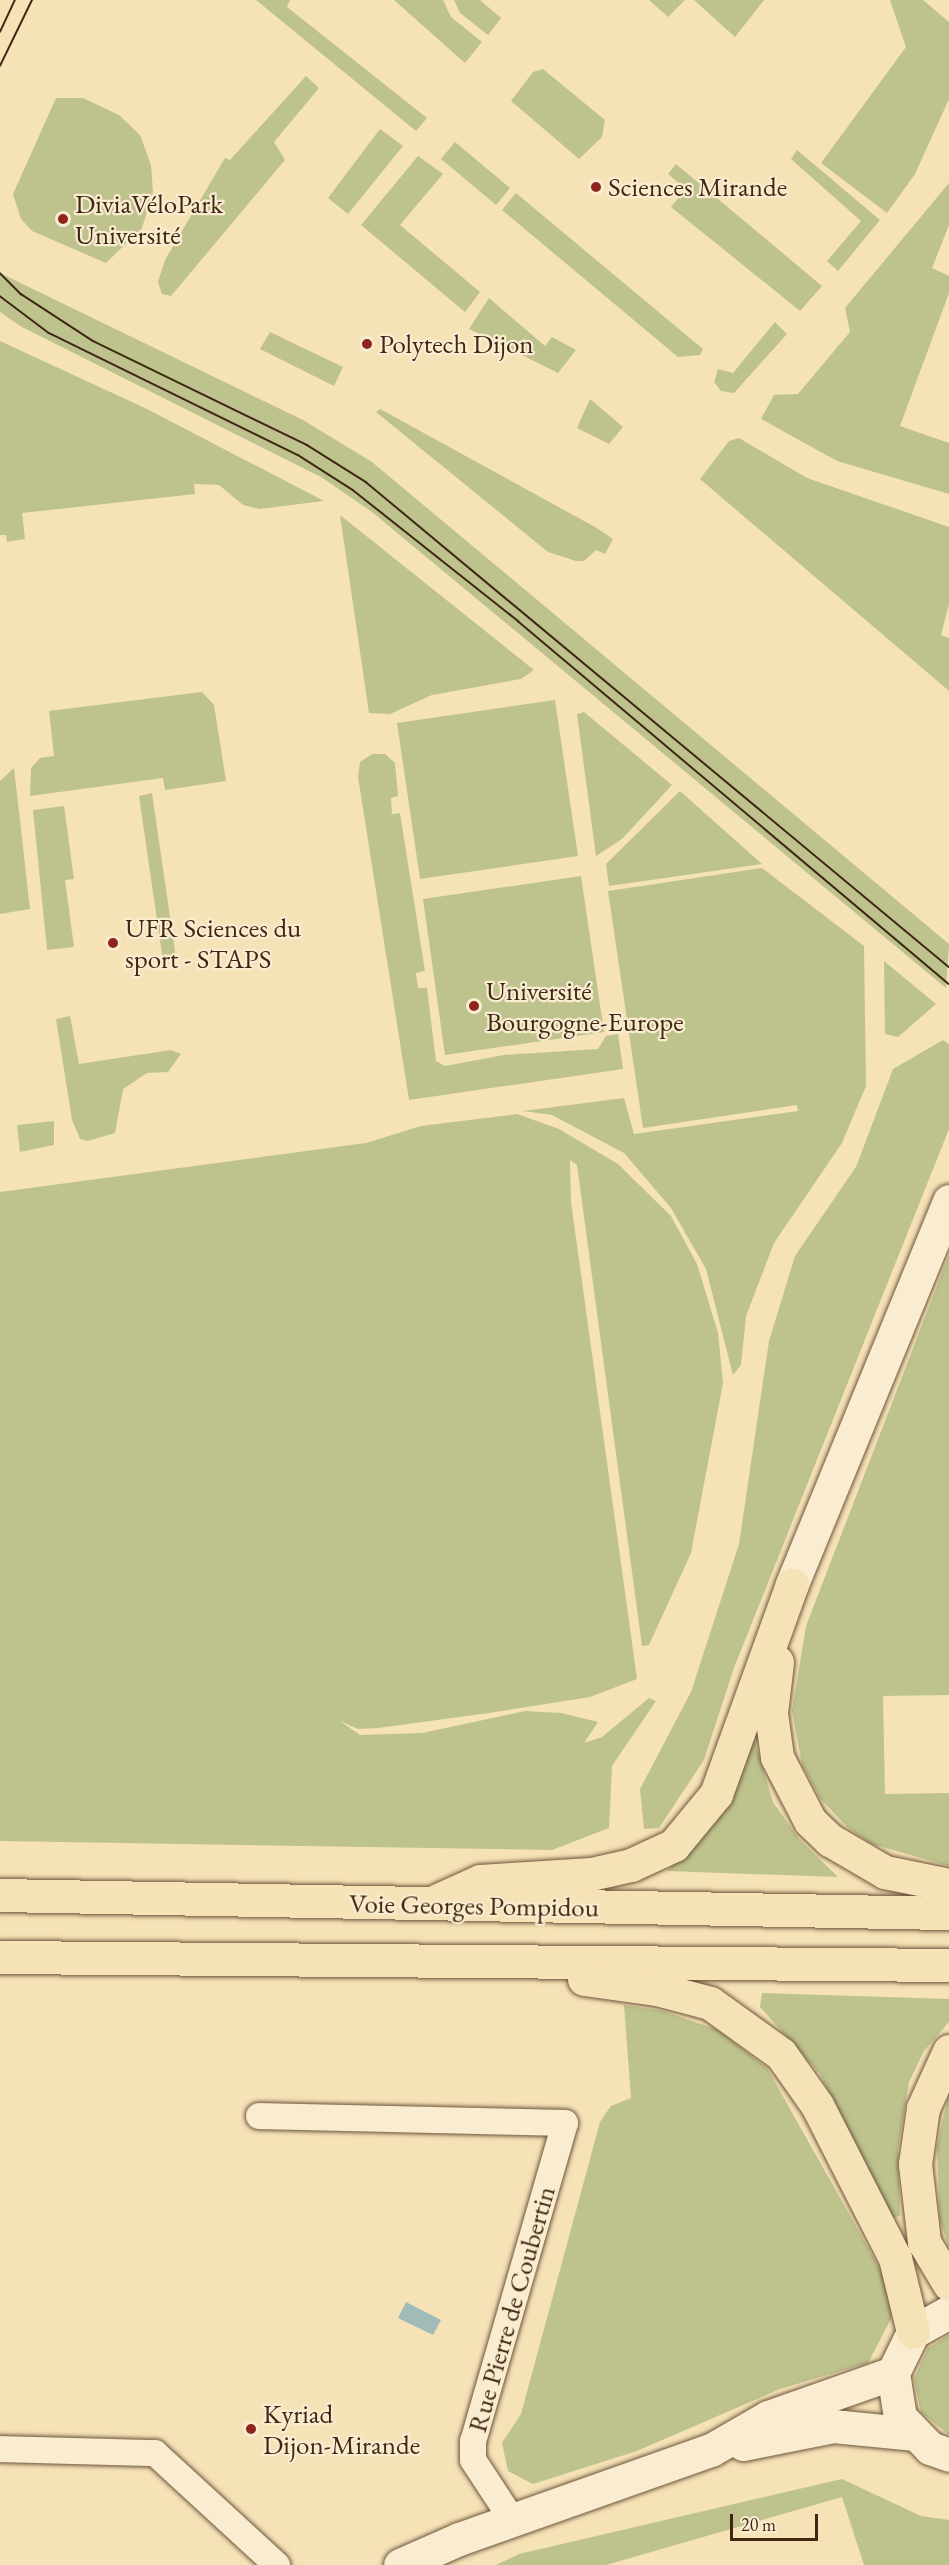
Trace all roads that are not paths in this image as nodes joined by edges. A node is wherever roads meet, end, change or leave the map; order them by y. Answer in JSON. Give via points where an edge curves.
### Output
{"nodes":[{"id":1,"x":949,"y":1201,"type":"edge"},
{"id":2,"x":792,"y":1584,"type":"junction"},
{"id":3,"x":949,"y":1885,"type":"edge"},
{"id":4,"x":0,"y":1895,"type":"edge"},
{"id":5,"x":428,"y":1904,"type":"junction"},
{"id":6,"x":949,"y":1913,"type":"edge"},
{"id":7,"x":0,"y":1957,"type":"edge"},
{"id":8,"x":469,"y":1965,"type":"junction"},
{"id":9,"x":949,"y":1965,"type":"edge"},
{"id":10,"x":949,"y":2051,"type":"edge"},
{"id":11,"x":259,"y":2116,"type":"dead end"},
{"id":12,"x":949,"y":2284,"type":"edge"},
{"id":13,"x":949,"y":2312,"type":"edge"},
{"id":14,"x":913,"y":2332,"type":"junction"},
{"id":15,"x":893,"y":2373,"type":"junction"},
{"id":16,"x":913,"y":2434,"type":"junction"},
{"id":17,"x":0,"y":2449,"type":"edge"},
{"id":18,"x":711,"y":2450,"type":"junction"},
{"id":19,"x":949,"y":2455,"type":"edge"},
{"id":20,"x":513,"y":2521,"type":"junction"},
{"id":21,"x":277,"y":2565,"type":"edge"},
{"id":22,"x":400,"y":2565,"type":"edge"}],
"edges":[{"from":1,"to":2,"type":"main road"},
{"from":2,"to":3,"type":"highway","via":[[771,1713],[777,1757],[794,1797],[810,1821],[852,1855],[885,1872]]},
{"from":2,"to":5,"type":"highway","via":[[716,1794],[674,1845],[652,1858],[591,1874],[480,1881]]},
{"from":4,"to":5,"type":"highway","name":"Voie Georges Pompidou"},
{"from":5,"to":6,"type":"highway","name":"Voie Georges Pompidou"},
{"from":7,"to":8,"type":"highway","name":"Voie Georges Pompidou"},
{"from":8,"to":9,"type":"highway","name":"Voie Georges Pompidou","via":[[717,1961]]},
{"from":8,"to":14,"type":"highway","via":[[686,1995],[761,2036],[796,2073],[849,2162],[904,2279]]},
{"from":10,"to":12,"type":"highway","via":[[922,2108],[915,2164],[924,2242]]},
{"from":11,"to":20,"type":"street","name":"Rue Pierre de Coubertin","via":[[565,2123],[473,2441],[473,2460]]},
{"from":13,"to":14,"type":"main road"},
{"from":14,"to":15,"type":"main road"},
{"from":15,"to":16,"type":"main road","via":[[893,2397]]},
{"from":15,"to":18,"type":"main road","via":[[768,2417]]},
{"from":16,"to":18,"type":"main road","via":[[833,2426]]},
{"from":16,"to":19,"type":"main road"},
{"from":17,"to":21,"type":"street","via":[[156,2453]]},
{"from":18,"to":20,"type":"main road"},
{"from":20,"to":22,"type":"main road"}]}
